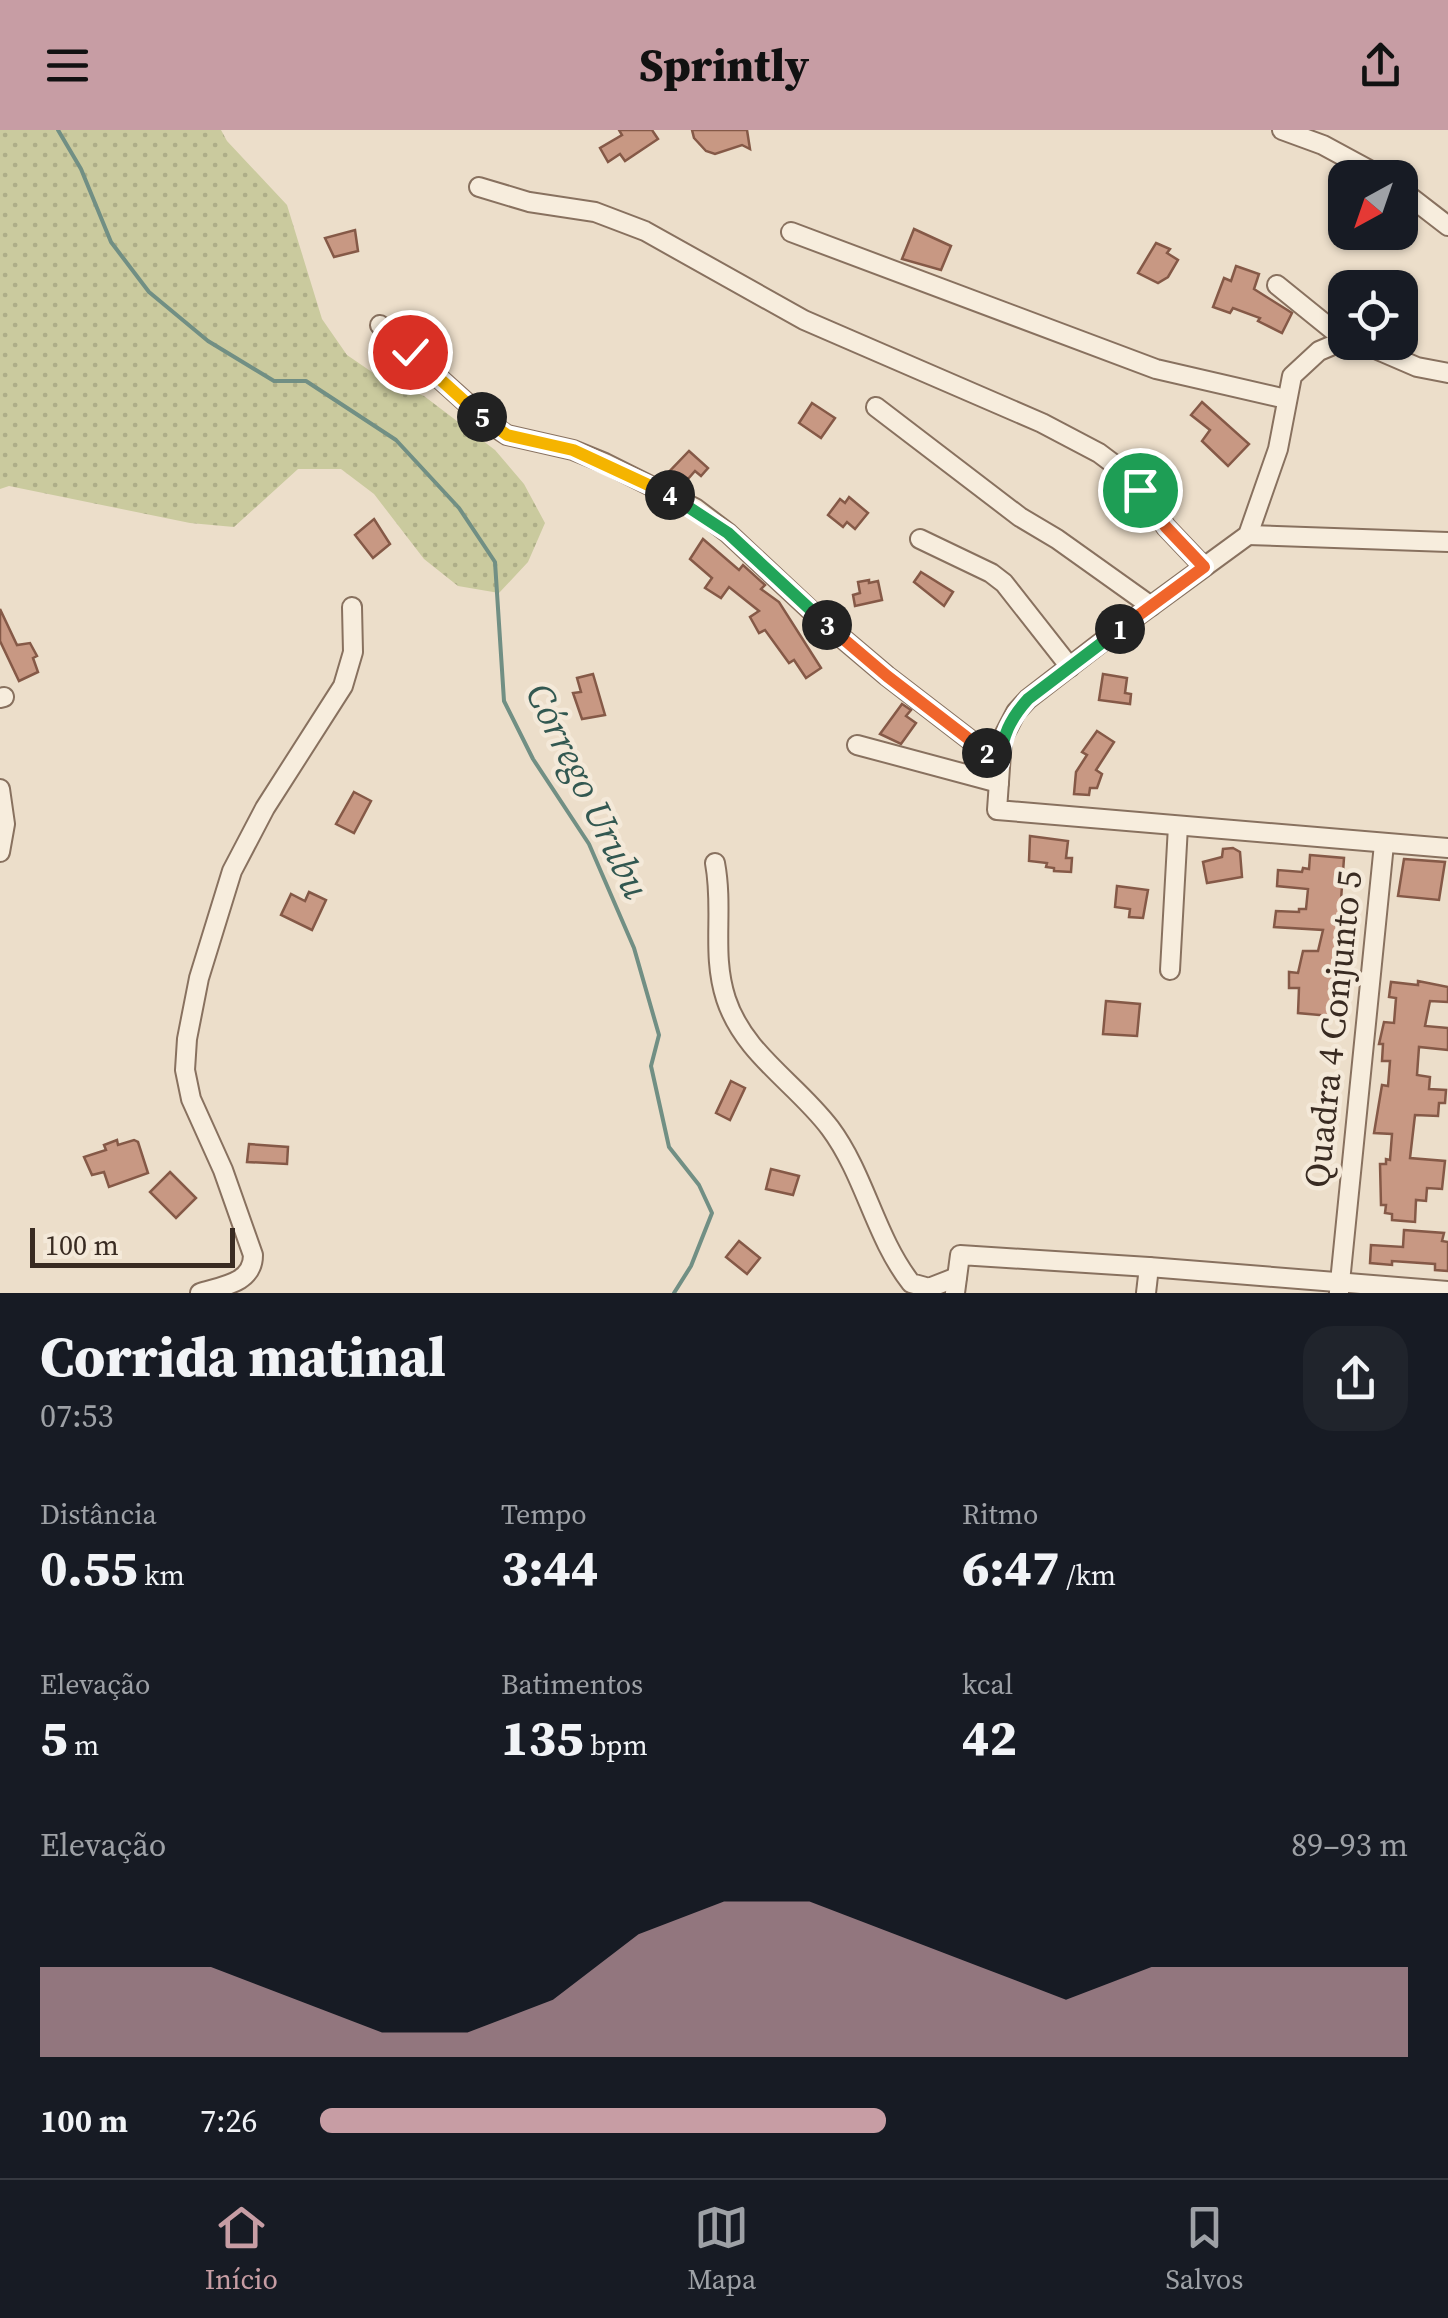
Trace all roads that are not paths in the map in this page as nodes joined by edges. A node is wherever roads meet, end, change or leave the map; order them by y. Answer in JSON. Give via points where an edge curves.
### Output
{"nodes":[{"id":1,"x":1282,"y":130,"type":"edge"},
{"id":2,"x":1351,"y":160,"type":"edge"},
{"id":3,"x":479,"y":187,"type":"dead end"},
{"id":4,"x":1418,"y":203,"type":"edge"},
{"id":5,"x":1448,"y":226,"type":"edge"},
{"id":6,"x":791,"y":232,"type":"dead end"},
{"id":7,"x":1277,"y":286,"type":"dead end"},
{"id":8,"x":380,"y":325,"type":"dead end"},
{"id":9,"x":1328,"y":326,"type":"edge"},
{"id":10,"x":1328,"y":349,"type":"edge"},
{"id":11,"x":1402,"y":360,"type":"edge"},
{"id":12,"x":1448,"y":372,"type":"edge"},
{"id":13,"x":1286,"y":400,"type":"junction"},
{"id":14,"x":876,"y":407,"type":"dead end"},
{"id":15,"x":1248,"y":535,"type":"junction"},
{"id":16,"x":920,"y":540,"type":"dead end"},
{"id":17,"x":1448,"y":542,"type":"edge"},
{"id":18,"x":1204,"y":567,"type":"junction"},
{"id":19,"x":352,"y":606,"type":"dead end"},
{"id":20,"x":1150,"y":606,"type":"junction"},
{"id":21,"x":1070,"y":667,"type":"junction"},
{"id":22,"x":857,"y":745,"type":"dead end"},
{"id":23,"x":1000,"y":763,"type":"junction"},
{"id":24,"x":998,"y":783,"type":"junction"},
{"id":25,"x":0,"y":789,"type":"edge"},
{"id":26,"x":1178,"y":826,"type":"junction"},
{"id":27,"x":1384,"y":844,"type":"junction"},
{"id":28,"x":1448,"y":848,"type":"edge"},
{"id":29,"x":0,"y":852,"type":"edge"},
{"id":30,"x":715,"y":863,"type":"dead end"},
{"id":31,"x":1170,"y":970,"type":"dead end"},
{"id":32,"x":1149,"y":1266,"type":"junction"},
{"id":33,"x":956,"y":1285,"type":"edge"},
{"id":34,"x":1339,"y":1288,"type":"edge"},
{"id":35,"x":1448,"y":1292,"type":"edge"},
{"id":36,"x":200,"y":1293,"type":"edge"},
{"id":37,"x":1146,"y":1293,"type":"edge"}],
"edges":[{"from":1,"to":2,"type":"street"},
{"from":3,"to":18,"type":"street","via":[[619,220],[804,320],[1042,423],[1120,466]]},
{"from":4,"to":5,"type":"street"},
{"from":6,"to":13,"type":"street","via":[[1168,373]]},
{"from":7,"to":9,"type":"street"},
{"from":8,"to":23,"type":"street","via":[[507,435],[573,450],[695,508],[887,676]]},
{"from":10,"to":13,"type":"street","via":[[1292,376]]},
{"from":11,"to":12,"type":"street"},
{"from":13,"to":15,"type":"street","via":[[1278,449]]},
{"from":14,"to":20,"type":"street"},
{"from":15,"to":17,"type":"street"},
{"from":15,"to":18,"type":"street"},
{"from":16,"to":21,"type":"street","via":[[1004,583]]},
{"from":18,"to":20,"type":"street"},
{"from":19,"to":36,"type":"street","via":[[353,652],[344,686],[244,846],[199,978],[185,1070],[254,1255],[247,1276]]},
{"from":20,"to":21,"type":"street"},
{"from":21,"to":23,"type":"street","via":[[1016,712],[1002,739]]},
{"from":22,"to":24,"type":"street"},
{"from":23,"to":24,"type":"street"},
{"from":24,"to":26,"type":"street","via":[[997,810]]},
{"from":25,"to":29,"type":"street"},
{"from":26,"to":27,"type":"street"},
{"from":26,"to":31,"type":"street"},
{"from":27,"to":28,"type":"street","name":"Quadra 4 Conjunto 5"},
{"from":27,"to":34,"type":"street","name":"Quadra 4 Conjunto 5"},
{"from":30,"to":33,"type":"street","via":[[721,894],[717,971],[736,1024],[835,1136],[911,1283]]},
{"from":32,"to":33,"type":"street","via":[[960,1255]]},
{"from":32,"to":34,"type":"street"},
{"from":32,"to":37,"type":"street"},
{"from":34,"to":35,"type":"street"}]}
